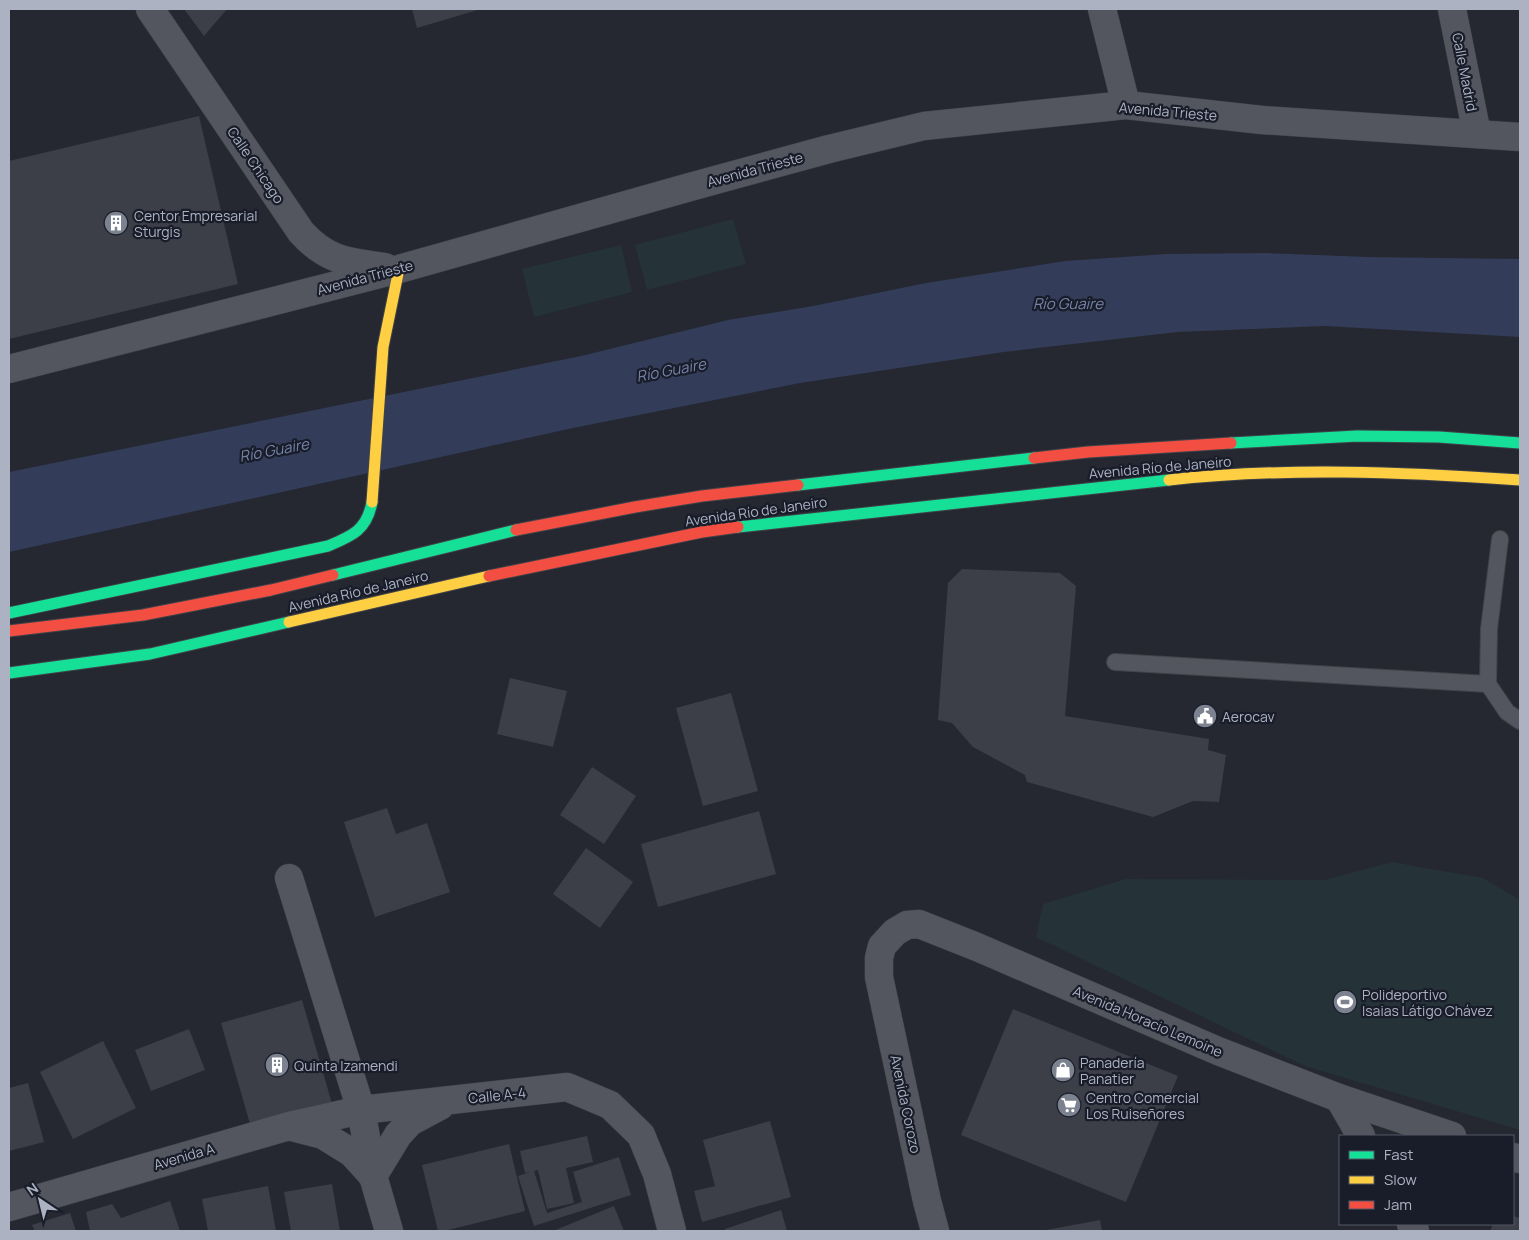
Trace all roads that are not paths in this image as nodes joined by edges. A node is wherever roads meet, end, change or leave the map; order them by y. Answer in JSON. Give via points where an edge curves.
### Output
{"nodes":[{"id":1,"x":150,"y":9,"type":"edge"},
{"id":2,"x":1102,"y":9,"type":"edge"},
{"id":3,"x":1452,"y":9,"type":"edge"},
{"id":4,"x":1126,"y":105,"type":"junction"},
{"id":5,"x":1477,"y":134,"type":"junction"},
{"id":6,"x":1520,"y":137,"type":"edge"},
{"id":7,"x":399,"y":268,"type":"junction"},
{"id":8,"x":9,"y":370,"type":"edge"},
{"id":9,"x":1520,"y":443,"type":"edge"},
{"id":10,"x":1520,"y":480,"type":"edge"},
{"id":11,"x":1500,"y":539,"type":"dead end"},
{"id":12,"x":9,"y":613,"type":"edge"},
{"id":13,"x":9,"y":631,"type":"edge"},
{"id":14,"x":1115,"y":662,"type":"dead end"},
{"id":15,"x":9,"y":673,"type":"edge"},
{"id":16,"x":1488,"y":684,"type":"junction"},
{"id":17,"x":1520,"y":721,"type":"edge"},
{"id":18,"x":289,"y":878,"type":"dead end"},
{"id":19,"x":879,"y":977,"type":"joint"},
{"id":20,"x":1339,"y":1098,"type":"junction"},
{"id":21,"x":450,"y":1100,"type":"junction"},
{"id":22,"x":361,"y":1110,"type":"junction"},
{"id":23,"x":289,"y":1126,"type":"junction"},
{"id":24,"x":1360,"y":1135,"type":"edge"},
{"id":25,"x":1449,"y":1135,"type":"edge"},
{"id":26,"x":373,"y":1176,"type":"junction"},
{"id":27,"x":9,"y":1207,"type":"edge"},
{"id":28,"x":389,"y":1231,"type":"edge"},
{"id":29,"x":672,"y":1231,"type":"edge"},
{"id":30,"x":935,"y":1231,"type":"edge"}],
"edges":[{"from":1,"to":7,"type":"street","name":"Calle Chicago","via":[[312,244],[327,254],[352,263]]},
{"from":2,"to":4,"type":"street"},
{"from":3,"to":5,"type":"street","name":"Calle Madrid"},
{"from":4,"to":5,"type":"street","name":"Avenida Trieste","via":[[1262,120]]},
{"from":4,"to":7,"type":"street","name":"Avenida Trieste","via":[[924,126]]},
{"from":5,"to":6,"type":"street","name":"Avenida Trieste"},
{"from":7,"to":8,"type":"street","name":"Avenida Trieste"},
{"from":7,"to":12,"type":"street","via":[[383,347],[372,504],[366,523],[355,534],[328,546]]},
{"from":9,"to":13,"type":"street","name":"Avenida Río de Janeiro","via":[[1439,437],[1357,436],[1185,445],[1088,452],[702,496],[502,533],[207,603],[143,615]]},
{"from":10,"to":15,"type":"street","name":"Avenida Río de Janeiro","via":[[1331,471],[1193,477],[777,522],[702,532],[480,578],[150,654]]},
{"from":11,"to":16,"type":"lane","via":[[1489,629]]},
{"from":14,"to":16,"type":"lane"},
{"from":16,"to":17,"type":"lane","via":[[1507,712]]},
{"from":18,"to":22,"type":"street"},
{"from":19,"to":20,"type":"street","name":"Avenida Horacio Lemoine","via":[[882,946],[895,932],[908,925],[919,924],[1218,1051]]},
{"from":19,"to":30,"type":"street","name":"Avenida Corozo"},
{"from":20,"to":24,"type":"street"},
{"from":20,"to":25,"type":"street","name":"Avenida Horacio Lemoine"},
{"from":21,"to":22,"type":"street","name":"Calle A-4"},
{"from":21,"to":26,"type":"street","via":[[410,1122],[398,1135]]},
{"from":21,"to":29,"type":"street","name":"Calle A-4","via":[[567,1088],[610,1105],[641,1134],[657,1174]]},
{"from":22,"to":23,"type":"street","name":"Avenida A"},
{"from":22,"to":26,"type":"street"},
{"from":23,"to":26,"type":"street","via":[[323,1135],[352,1153]]},
{"from":23,"to":27,"type":"street","name":"Avenida A"},
{"from":26,"to":28,"type":"street"}]}
